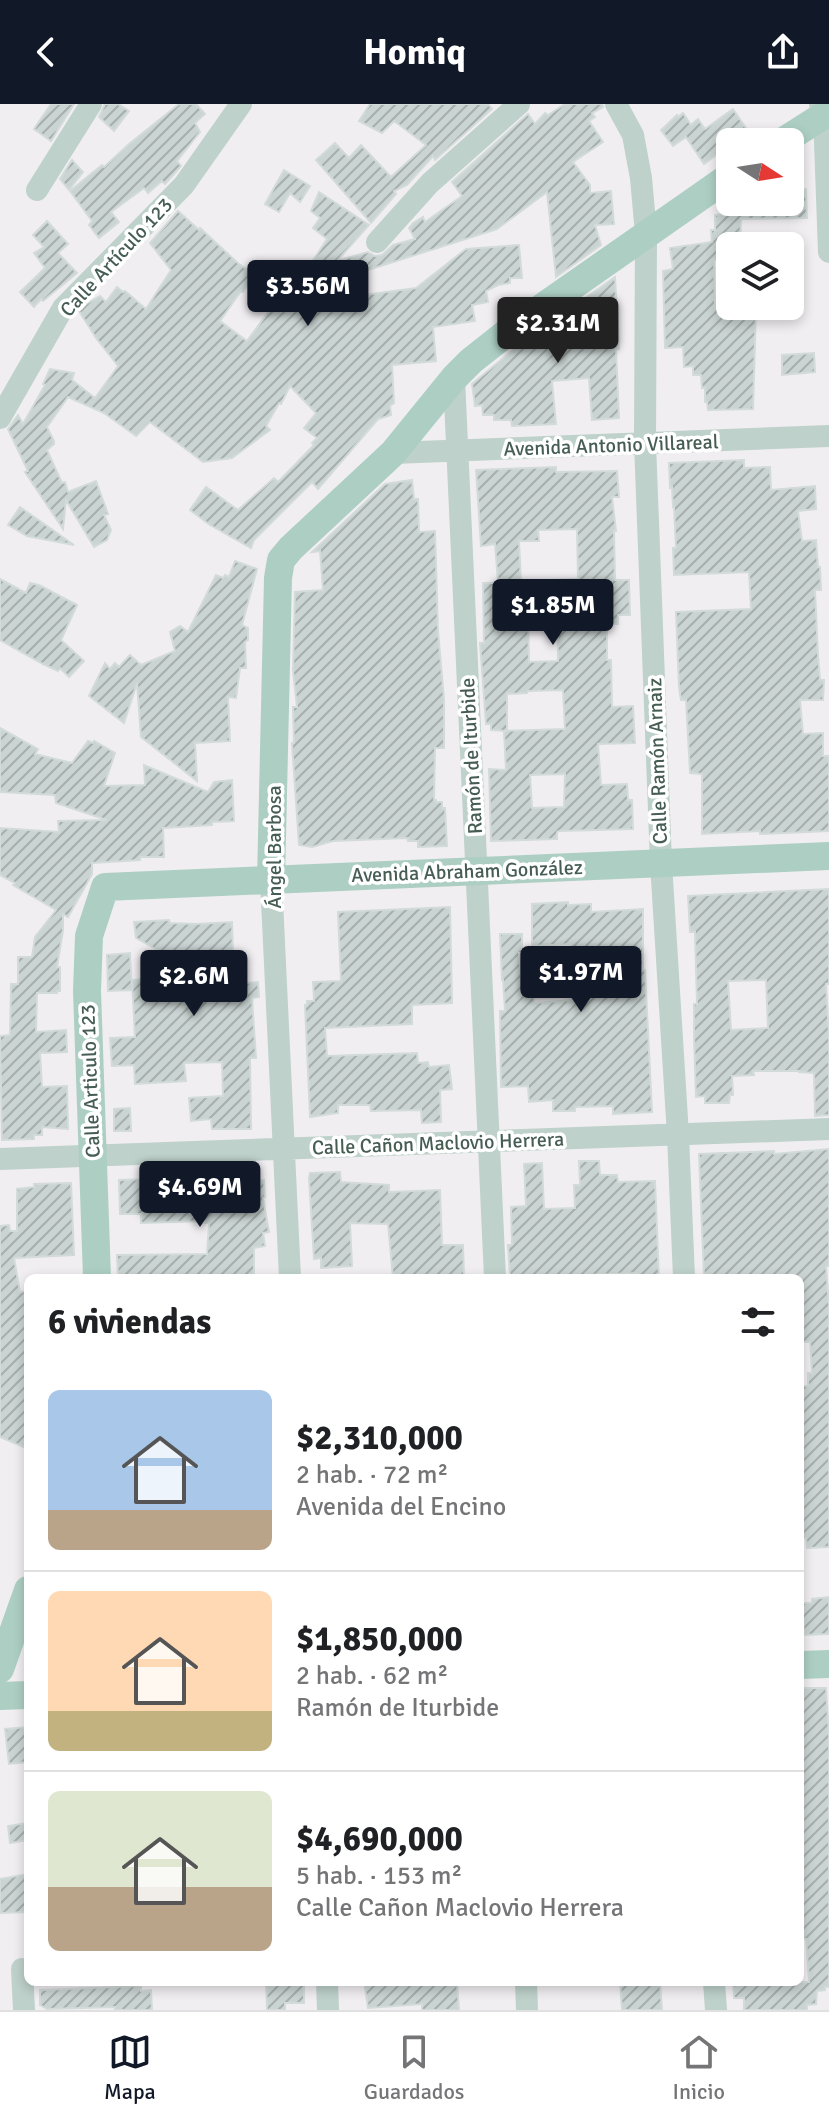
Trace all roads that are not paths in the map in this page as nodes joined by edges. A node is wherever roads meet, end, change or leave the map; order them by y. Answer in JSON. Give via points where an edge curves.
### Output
{"nodes":[{"id":1,"x":91,"y":104,"type":"edge"},
{"id":2,"x":241,"y":104,"type":"edge"},
{"id":3,"x":519,"y":104,"type":"edge"},
{"id":4,"x":616,"y":104,"type":"edge"},
{"id":5,"x":824,"y":110,"type":"edge"},
{"id":6,"x":800,"y":128,"type":"edge"},
{"id":7,"x":716,"y":186,"type":"edge"},
{"id":8,"x":37,"y":190,"type":"dead end"},
{"id":9,"x":646,"y":234,"type":"junction"},
{"id":10,"x":377,"y":242,"type":"dead end"},
{"id":11,"x":829,"y":252,"type":"edge"},
{"id":12,"x":454,"y":378,"type":"junction"},
{"id":13,"x":0,"y":418,"type":"edge"},
{"id":14,"x":829,"y":436,"type":"edge"},
{"id":15,"x":645,"y":443,"type":"junction"},
{"id":16,"x":458,"y":451,"type":"junction"},
{"id":17,"x":393,"y":453,"type":"junction"},
{"id":18,"x":829,"y":856,"type":"edge"},
{"id":19,"x":661,"y":863,"type":"junction"},
{"id":20,"x":476,"y":871,"type":"junction"},
{"id":21,"x":271,"y":880,"type":"junction"},
{"id":22,"x":105,"y":887,"type":"joint"},
{"id":23,"x":829,"y":1129,"type":"edge"},
{"id":24,"x":678,"y":1135,"type":"junction"},
{"id":25,"x":489,"y":1141,"type":"junction"},
{"id":26,"x":285,"y":1148,"type":"junction"},
{"id":27,"x":94,"y":1155,"type":"junction"},
{"id":28,"x":0,"y":1159,"type":"edge"},
{"id":29,"x":97,"y":1274,"type":"edge"},
{"id":30,"x":290,"y":1274,"type":"edge"},
{"id":31,"x":495,"y":1274,"type":"edge"},
{"id":32,"x":684,"y":1274,"type":"edge"},
{"id":33,"x":24,"y":1601,"type":"edge"},
{"id":34,"x":829,"y":1664,"type":"edge"},
{"id":35,"x":804,"y":1665,"type":"edge"},
{"id":36,"x":0,"y":1669,"type":"edge"},
{"id":37,"x":24,"y":1695,"type":"edge"},
{"id":38,"x":0,"y":1696,"type":"edge"},
{"id":39,"x":17,"y":1969,"type":"edge"},
{"id":40,"x":327,"y":1986,"type":"edge"},
{"id":41,"x":526,"y":1986,"type":"edge"},
{"id":42,"x":714,"y":1986,"type":"edge"},
{"id":43,"x":24,"y":2010,"type":"edge"},
{"id":44,"x":328,"y":2010,"type":"edge"},
{"id":45,"x":527,"y":2010,"type":"edge"},
{"id":46,"x":716,"y":2010,"type":"edge"}],
"edges":[{"from":1,"to":8,"type":"street"},
{"from":2,"to":13,"type":"street","name":"Calle Artículo 123","via":[[184,185],[63,308]]},
{"from":3,"to":10,"type":"street","via":[[430,183]]},
{"from":4,"to":9,"type":"street","name":"Calle Ramón Arnaiz","via":[[633,135]]},
{"from":5,"to":6,"type":"main road"},
{"from":5,"to":11,"type":"street"},
{"from":7,"to":9,"type":"main road"},
{"from":9,"to":12,"type":"main road","via":[[514,327]]},
{"from":9,"to":15,"type":"street","name":"Calle Ramón Arnaiz"},
{"from":12,"to":16,"type":"street","name":"Ramón de Iturbide"},
{"from":12,"to":17,"type":"main road"},
{"from":14,"to":15,"type":"street","name":"Avenida Antonio Villareal"},
{"from":15,"to":16,"type":"street","name":"Avenida Antonio Villareal"},
{"from":15,"to":19,"type":"street","name":"Calle Ramón Arnaiz"},
{"from":16,"to":17,"type":"street","name":"Avenida Antonio Villareal"},
{"from":16,"to":20,"type":"street","name":"Ramón de Iturbide"},
{"from":17,"to":21,"type":"main road","name":"Ángel Barbosa","via":[[281,560]]},
{"from":18,"to":19,"type":"main road","name":"Avenida Abraham González"},
{"from":19,"to":20,"type":"main road","name":"Avenida Abraham González"},
{"from":19,"to":24,"type":"street","name":"Calle Ramón Arnaiz"},
{"from":20,"to":21,"type":"main road","name":"Avenida Abraham González"},
{"from":20,"to":25,"type":"street","name":"Ramón de Iturbide"},
{"from":21,"to":22,"type":"main road","name":"Avenida Abraham González"},
{"from":21,"to":26,"type":"street","name":"Ángel Barbosa"},
{"from":22,"to":27,"type":"main road","name":"Calle Articulo 123","via":[[89,936]]},
{"from":23,"to":24,"type":"street","name":"Calle Cañon Maclovio Herrera"},
{"from":24,"to":25,"type":"street","name":"Calle Cañon Maclovio Herrera"},
{"from":24,"to":32,"type":"street","name":"Calle Ramón Arnaiz"},
{"from":25,"to":26,"type":"street","name":"Calle Cañon Maclovio Herrera"},
{"from":25,"to":31,"type":"street","name":"Ramón de Iturbide"},
{"from":26,"to":27,"type":"street","name":"Calle Cañon Maclovio Herrera"},
{"from":26,"to":30,"type":"street","name":"Ángel Barbosa"},
{"from":27,"to":28,"type":"street","name":"Calle Cañon Maclovio Herrera"},
{"from":27,"to":29,"type":"main road","name":"Calle Articulo 123"},
{"from":33,"to":36,"type":"main road"},
{"from":34,"to":35,"type":"main road"},
{"from":37,"to":38,"type":"main road"},
{"from":39,"to":43,"type":"street"},
{"from":40,"to":44,"type":"street"},
{"from":41,"to":45,"type":"street"},
{"from":42,"to":46,"type":"street"}]}
